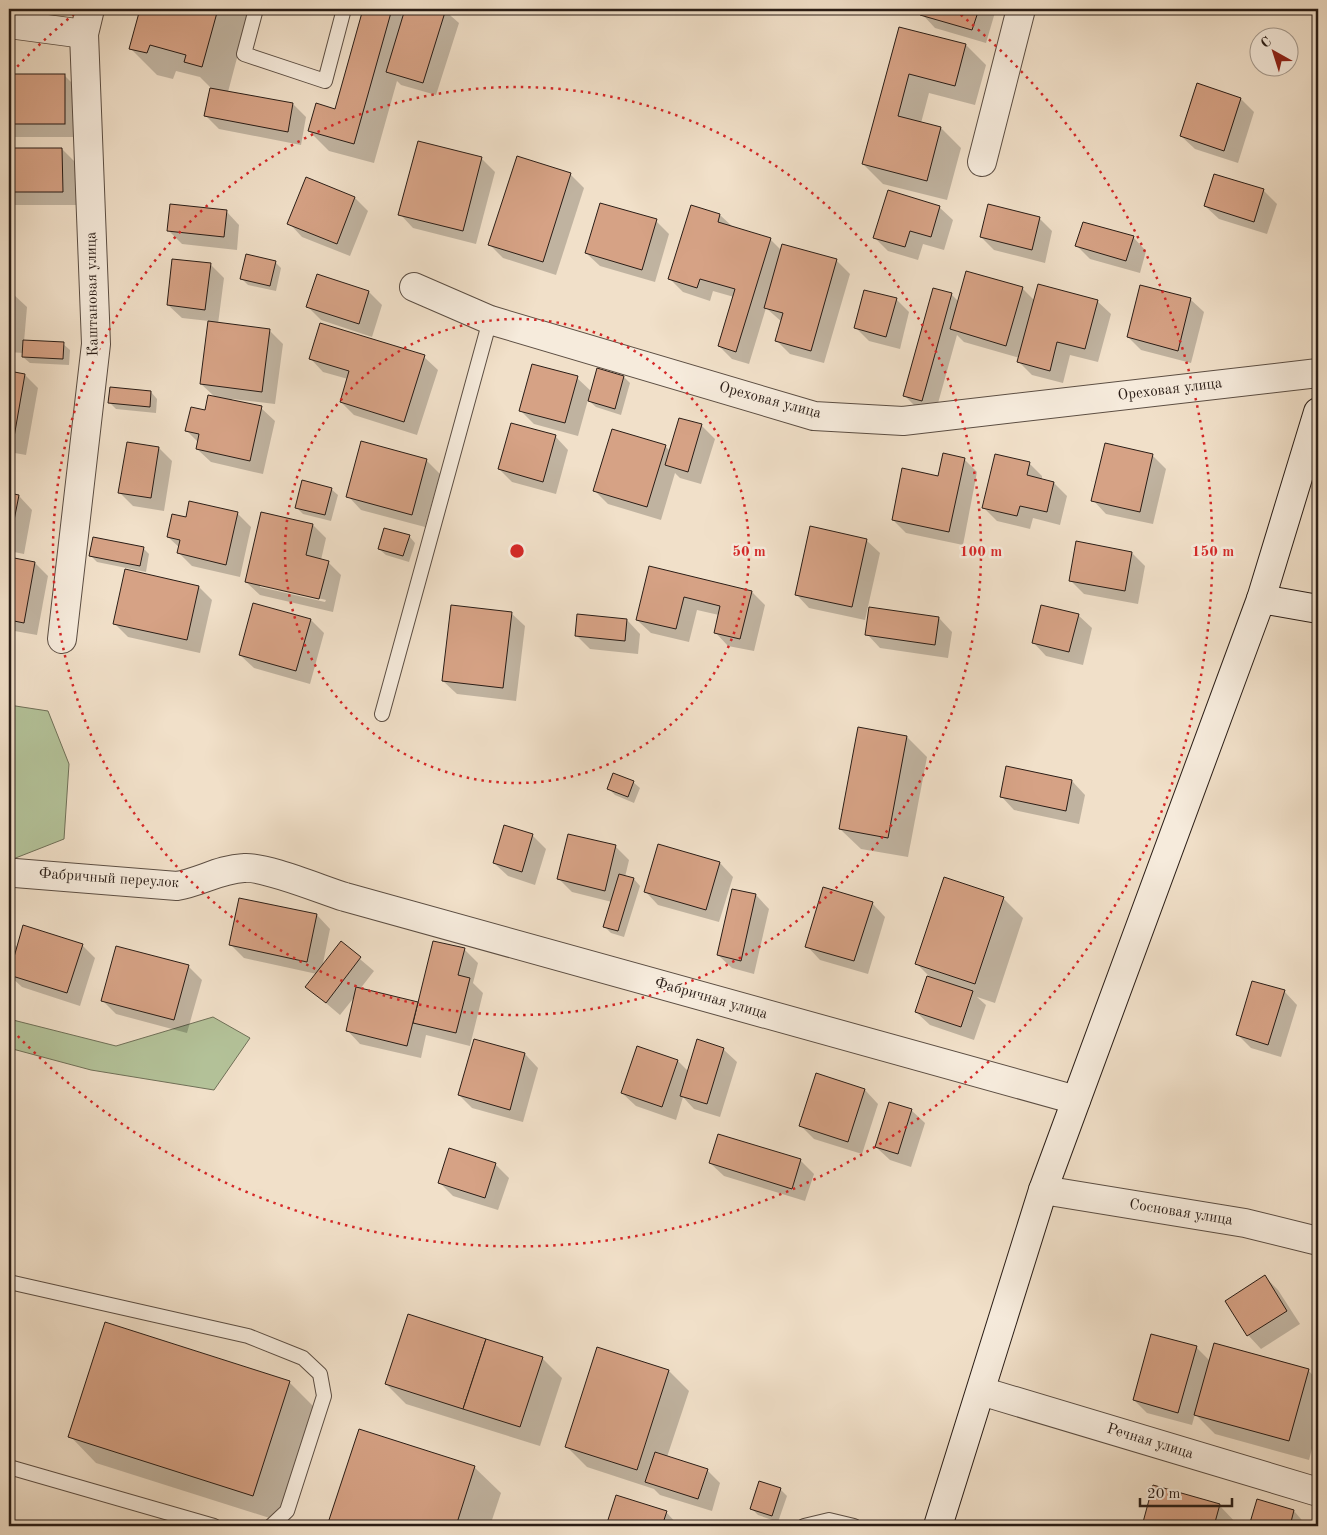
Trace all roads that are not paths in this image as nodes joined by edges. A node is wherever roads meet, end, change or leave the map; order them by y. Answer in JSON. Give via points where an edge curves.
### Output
{"nodes":[{"id":1,"x":256,"y":9,"type":"edge"},
{"id":2,"x":344,"y":9,"type":"edge"},
{"id":3,"x":1021,"y":9,"type":"edge"},
{"id":4,"x":87,"y":22,"type":"edge"},
{"id":5,"x":9,"y":24,"type":"edge"},
{"id":6,"x":982,"y":162,"type":"dead end"},
{"id":7,"x":414,"y":287,"type":"dead end"},
{"id":8,"x":490,"y":320,"type":"junction"},
{"id":9,"x":1318,"y":373,"type":"edge"},
{"id":10,"x":1318,"y":412,"type":"edge"},
{"id":11,"x":1261,"y":599,"type":"junction"},
{"id":12,"x":1318,"y":609,"type":"edge"},
{"id":13,"x":62,"y":639,"type":"dead end"},
{"id":14,"x":382,"y":714,"type":"dead end"},
{"id":15,"x":15,"y":873,"type":"dead end"},
{"id":16,"x":345,"y":897,"type":"joint"},
{"id":17,"x":1076,"y":1100,"type":"junction"},
{"id":18,"x":1043,"y":1190,"type":"junction"},
{"id":19,"x":1318,"y":1241,"type":"edge"},
{"id":20,"x":9,"y":1282,"type":"edge"},
{"id":21,"x":981,"y":1391,"type":"junction"},
{"id":22,"x":9,"y":1468,"type":"edge"},
{"id":23,"x":1318,"y":1492,"type":"edge"},
{"id":24,"x":214,"y":1526,"type":"edge"},
{"id":25,"x":271,"y":1526,"type":"edge"},
{"id":26,"x":804,"y":1526,"type":"edge"},
{"id":27,"x":854,"y":1526,"type":"edge"},
{"id":28,"x":938,"y":1526,"type":"edge"}],
"edges":[{"from":1,"to":2,"type":"lane","via":[[244,54],[324,81]]},
{"from":3,"to":6,"type":"street"},
{"from":4,"to":5,"type":"street"},
{"from":4,"to":13,"type":"street","name":"Каштановая улица","via":[[96,344]]},
{"from":7,"to":8,"type":"street","name":"Ореховая улица"},
{"from":8,"to":9,"type":"street","name":"Ореховая улица","via":[[814,416],[903,421]]},
{"from":8,"to":14,"type":"lane"},
{"from":10,"to":11,"type":"street"},
{"from":11,"to":12,"type":"street"},
{"from":11,"to":17,"type":"street"},
{"from":15,"to":16,"type":"street","name":"Фабричный переулок","via":[[177,886],[246,867]]},
{"from":16,"to":17,"type":"street","name":"Фабричная улица"},
{"from":17,"to":18,"type":"street"},
{"from":18,"to":19,"type":"street","name":"Сосновая улица","via":[[1245,1223]]},
{"from":18,"to":21,"type":"street"},
{"from":20,"to":25,"type":"lane","via":[[248,1336],[303,1358],[320,1374],[324,1396],[287,1512]]},
{"from":21,"to":23,"type":"street","name":"Речная улица"},
{"from":21,"to":28,"type":"street"},
{"from":22,"to":24,"type":"lane"},
{"from":26,"to":27,"type":"lane","via":[[829,1520]]}]}
